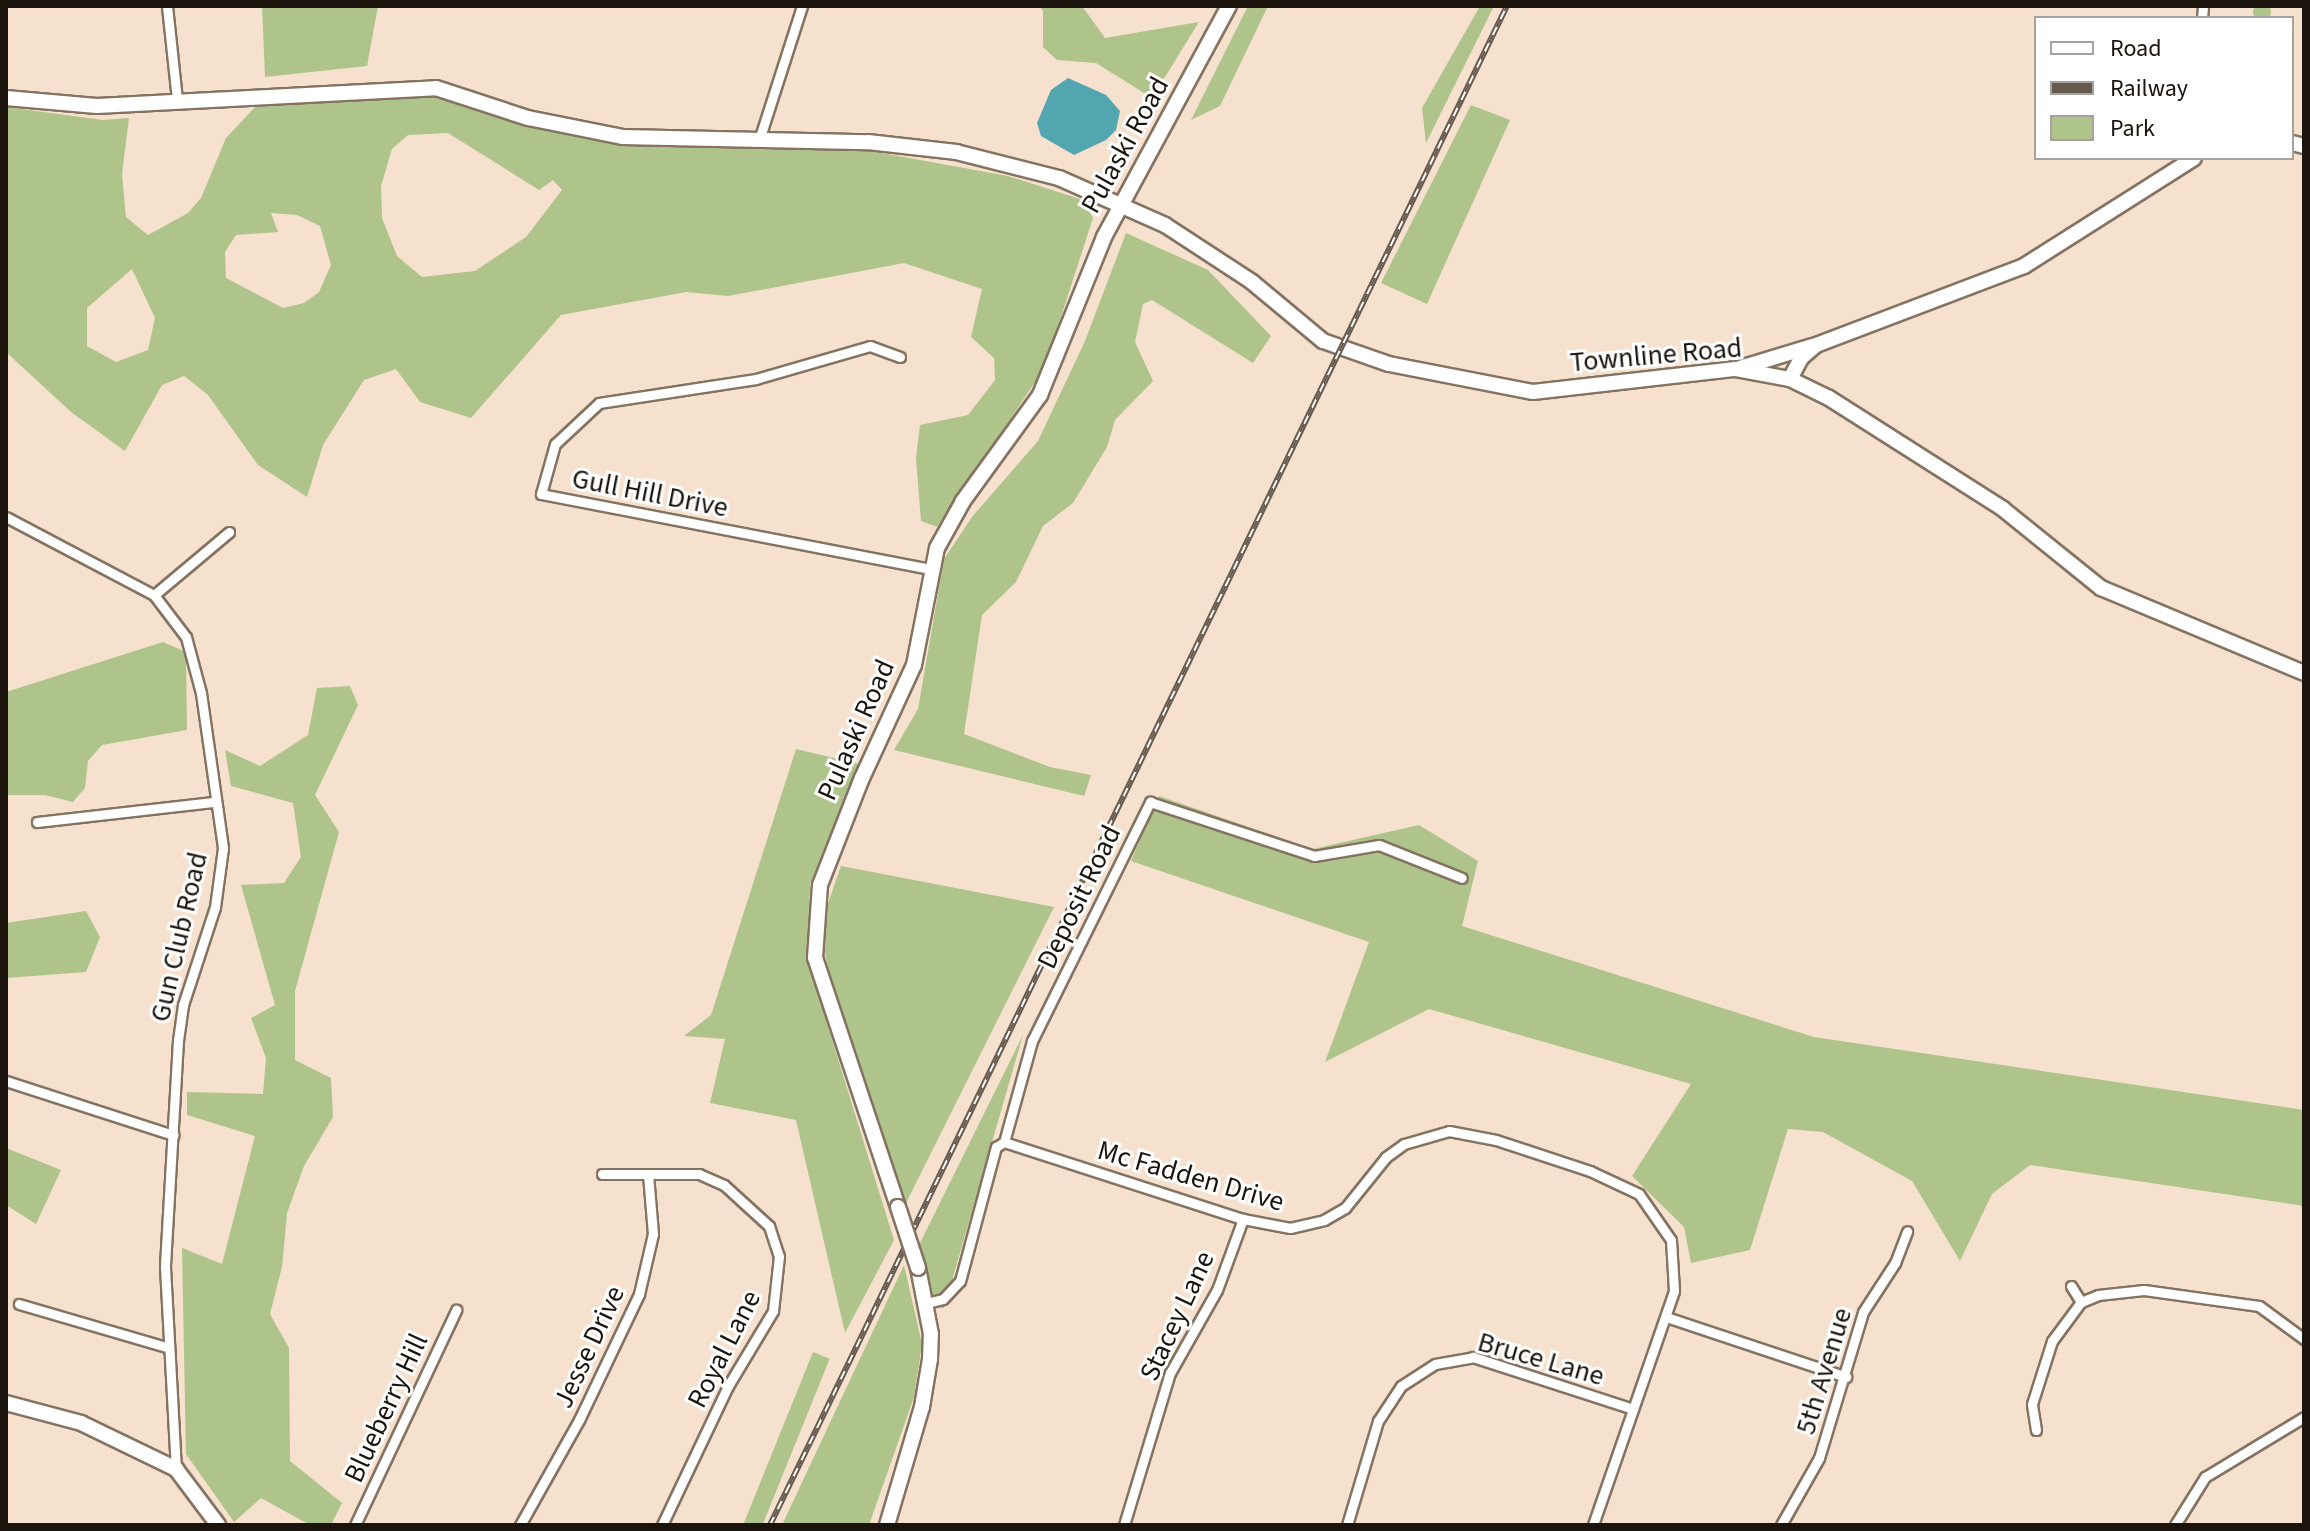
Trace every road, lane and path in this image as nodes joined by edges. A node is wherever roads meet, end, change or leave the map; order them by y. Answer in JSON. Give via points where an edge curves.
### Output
{"nodes":[{"id":1,"x":167,"y":6,"type":"edge"},
{"id":2,"x":802,"y":6,"type":"edge"},
{"id":3,"x":1229,"y":6,"type":"edge"},
{"id":4,"x":6,"y":98,"type":"edge"},
{"id":5,"x":177,"y":100,"type":"junction"},
{"id":6,"x":759,"y":140,"type":"junction"},
{"id":7,"x":2191,"y":160,"type":"edge"},
{"id":8,"x":1122,"y":206,"type":"junction"},
{"id":9,"x":1816,"y":345,"type":"junction"},
{"id":10,"x":900,"y":357,"type":"dead end"},
{"id":11,"x":1736,"y":369,"type":"junction"},
{"id":12,"x":1790,"y":379,"type":"junction"},
{"id":13,"x":6,"y":517,"type":"edge"},
{"id":14,"x":229,"y":532,"type":"dead end"},
{"id":15,"x":930,"y":569,"type":"junction"},
{"id":16,"x":154,"y":595,"type":"junction"},
{"id":17,"x":2304,"y":673,"type":"edge"},
{"id":18,"x":213,"y":802,"type":"junction"},
{"id":19,"x":37,"y":822,"type":"dead end"},
{"id":20,"x":1462,"y":878,"type":"dead end"},
{"id":21,"x":6,"y":1081,"type":"edge"},
{"id":22,"x":173,"y":1135,"type":"junction"},
{"id":23,"x":1004,"y":1142,"type":"junction"},
{"id":24,"x":602,"y":1174,"type":"dead end"},
{"id":25,"x":648,"y":1174,"type":"junction"},
{"id":26,"x":1243,"y":1219,"type":"junction"},
{"id":27,"x":1907,"y":1231,"type":"dead end"},
{"id":28,"x":2071,"y":1286,"type":"dead end"},
{"id":29,"x":2081,"y":1302,"type":"junction"},
{"id":30,"x":926,"y":1303,"type":"junction"},
{"id":31,"x":19,"y":1304,"type":"dead end"},
{"id":32,"x":456,"y":1310,"type":"dead end"},
{"id":33,"x":1666,"y":1317,"type":"junction"},
{"id":34,"x":2304,"y":1339,"type":"edge"},
{"id":35,"x":169,"y":1348,"type":"junction"},
{"id":36,"x":1846,"y":1377,"type":"junction"},
{"id":37,"x":6,"y":1403,"type":"edge"},
{"id":38,"x":1633,"y":1409,"type":"junction"},
{"id":39,"x":2304,"y":1417,"type":"edge"},
{"id":40,"x":2036,"y":1430,"type":"dead end"},
{"id":41,"x":176,"y":1469,"type":"junction"},
{"id":42,"x":2178,"y":1524,"type":"edge"},
{"id":43,"x":218,"y":1525,"type":"edge"},
{"id":44,"x":355,"y":1525,"type":"edge"},
{"id":45,"x":520,"y":1525,"type":"edge"},
{"id":46,"x":662,"y":1525,"type":"edge"},
{"id":47,"x":887,"y":1525,"type":"edge"},
{"id":48,"x":1124,"y":1525,"type":"edge"},
{"id":49,"x":1347,"y":1525,"type":"edge"},
{"id":50,"x":1593,"y":1525,"type":"edge"},
{"id":51,"x":1781,"y":1525,"type":"edge"}],
"edges":[{"from":1,"to":5,"type":"street"},
{"from":2,"to":6,"type":"street"},
{"from":3,"to":8,"type":"main road","name":"Pulaski Road"},
{"from":4,"to":5,"type":"main road","name":"Townline Road","via":[[97,106]]},
{"from":5,"to":6,"type":"main road","name":"Townline Road","via":[[436,88],[528,118],[622,137]]},
{"from":6,"to":8,"type":"main road","name":"Townline Road","via":[[868,142],[956,152],[1059,178]]},
{"from":7,"to":9,"type":"main road","via":[[2024,266]]},
{"from":8,"to":11,"type":"main road","name":"Townline Road","via":[[1165,225],[1252,282],[1323,341],[1391,364],[1533,392]]},
{"from":8,"to":15,"type":"main road","name":"Pulaski Road","via":[[1093,262],[1040,395],[963,501]]},
{"from":9,"to":11,"type":"main road"},
{"from":9,"to":12,"type":"main road","via":[[1801,358]]},
{"from":10,"to":15,"type":"street","name":"Gull Hill Drive","via":[[870,346],[756,379],[599,403],[555,444],[541,494]]},
{"from":11,"to":12,"type":"main road","name":"Townline Road"},
{"from":12,"to":17,"type":"main road","name":"Townline Road","via":[[1905,444],[2003,509],[2101,588]]},
{"from":13,"to":16,"type":"street","name":"Gun Club Road"},
{"from":14,"to":16,"type":"street"},
{"from":15,"to":30,"type":"main road","name":"Pulaski Road","bridge":true,"via":[[914,665],[820,885],[815,958]]},
{"from":16,"to":18,"type":"street","name":"Gun Club Road","via":[[186,637],[201,693]]},
{"from":18,"to":19,"type":"street"},
{"from":18,"to":22,"type":"street","name":"Gun Club Road","via":[[223,848],[221,873],[183,1005]]},
{"from":20,"to":23,"type":"street","name":"Deposit Road","via":[[1379,845],[1314,856],[1150,802],[1032,1041]]},
{"from":21,"to":22,"type":"street"},
{"from":22,"to":35,"type":"street","name":"Gun Club Road","via":[[165,1267]]},
{"from":23,"to":26,"type":"street","name":"Mc Fadden Drive"},
{"from":23,"to":30,"type":"street","name":"Deposit Road","via":[[996,1147],[960,1281],[943,1299]]},
{"from":24,"to":25,"type":"street","name":"Royal Lane"},
{"from":25,"to":45,"type":"street","name":"Jesse Drive","via":[[653,1234],[639,1294],[555,1468]]},
{"from":25,"to":46,"type":"street","name":"Royal Lane","via":[[699,1174],[724,1185],[769,1226],[779,1256],[773,1311],[728,1386]]},
{"from":26,"to":33,"type":"street","name":"Mc Fadden Drive","via":[[1290,1228],[1324,1220],[1353,1200],[1386,1157],[1404,1144],[1427,1134],[1470,1133],[1590,1171],[1639,1194],[1671,1240],[1676,1267]]},
{"from":26,"to":48,"type":"street","name":"Stacey Lane","via":[[1217,1290],[1170,1373]]},
{"from":27,"to":36,"type":"street","name":"5th Avenue","via":[[1895,1263],[1863,1312]]},
{"from":28,"to":29,"type":"street"},
{"from":29,"to":34,"type":"street","via":[[2144,1290],[2259,1306]]},
{"from":29,"to":40,"type":"street","via":[[2052,1341],[2042,1367],[2032,1404]]},
{"from":30,"to":47,"type":"main road","name":"Pulaski Road","via":[[930,1359],[922,1407]]},
{"from":31,"to":35,"type":"street"},
{"from":32,"to":44,"type":"street","name":"Blueberry Hill"},
{"from":33,"to":36,"type":"street"},
{"from":33,"to":38,"type":"street","name":"Mc Fadden Drive"},
{"from":35,"to":41,"type":"street","name":"Gun Club Road"},
{"from":36,"to":51,"type":"street","name":"5th Avenue","via":[[1819,1458]]},
{"from":37,"to":41,"type":"main road","via":[[81,1423]]},
{"from":38,"to":49,"type":"street","name":"Bruce Lane","via":[[1473,1357],[1435,1364],[1401,1386],[1378,1421]]},
{"from":38,"to":50,"type":"street","name":"Mc Fadden Drive"},
{"from":39,"to":42,"type":"street","via":[[2205,1477]]},
{"from":41,"to":43,"type":"main road"}]}
